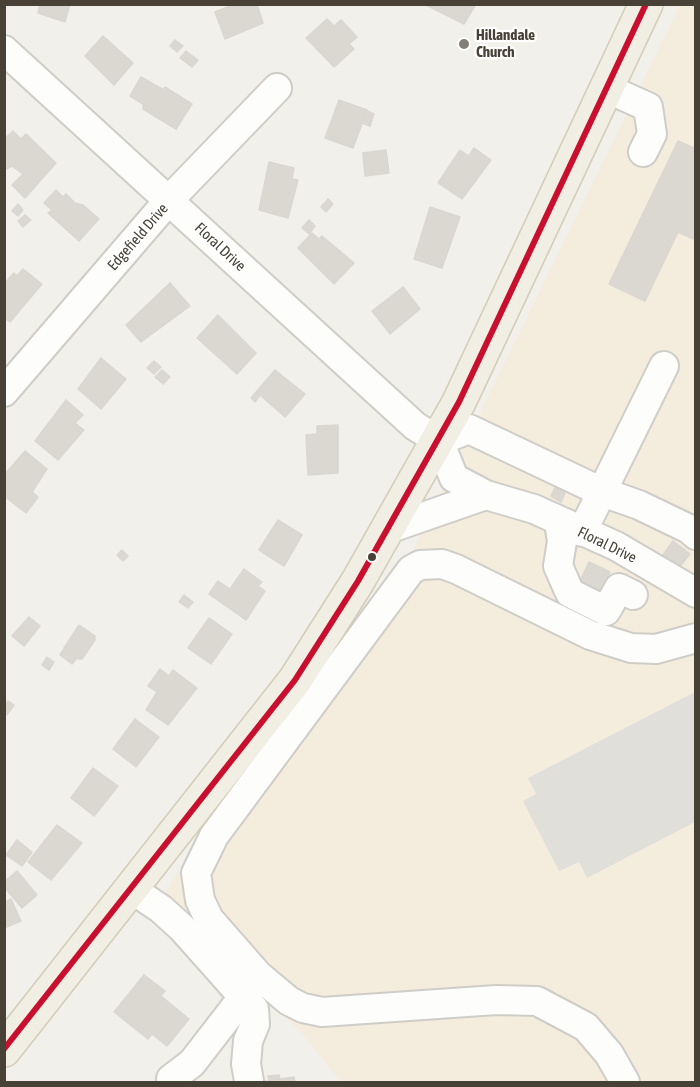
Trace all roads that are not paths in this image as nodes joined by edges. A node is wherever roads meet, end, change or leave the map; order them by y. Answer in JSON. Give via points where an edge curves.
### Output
{"nodes":[{"id":1,"x":646,"y":4,"type":"edge"},
{"id":2,"x":4,"y":50,"type":"edge"},
{"id":3,"x":277,"y":88,"type":"dead end"},
{"id":4,"x":608,"y":89,"type":"junction"},
{"id":5,"x":643,"y":152,"type":"dead end"},
{"id":6,"x":169,"y":200,"type":"junction"},
{"id":7,"x":664,"y":366,"type":"dead end"},
{"id":8,"x":4,"y":392,"type":"edge"},
{"id":9,"x":439,"y":441,"type":"junction"},
{"id":10,"x":602,"y":492,"type":"junction"},
{"id":11,"x":486,"y":495,"type":"junction"},
{"id":12,"x":571,"y":527,"type":"junction"},
{"id":13,"x":388,"y":529,"type":"junction"},
{"id":14,"x":696,"y":535,"type":"edge"},
{"id":15,"x":696,"y":593,"type":"edge"},
{"id":16,"x":633,"y":595,"type":"dead end"},
{"id":17,"x":696,"y":638,"type":"edge"},
{"id":18,"x":130,"y":888,"type":"junction"},
{"id":19,"x":243,"y":997,"type":"junction"},
{"id":20,"x":8,"y":1037,"type":"edge"},
{"id":21,"x":212,"y":1038,"type":"junction"},
{"id":22,"x":171,"y":1079,"type":"dead end"},
{"id":23,"x":625,"y":1083,"type":"edge"}],
"edges":[{"from":1,"to":4,"type":"main road"},
{"from":2,"to":6,"type":"street","name":"Floral Drive"},
{"from":3,"to":6,"type":"street","name":"Edgefield Drive"},
{"from":4,"to":5,"type":"street","via":[[648,107],[652,134]]},
{"from":4,"to":9,"type":"main road"},
{"from":6,"to":8,"type":"street","name":"Edgefield Drive"},
{"from":6,"to":9,"type":"street","name":"Floral Drive","via":[[415,426]]},
{"from":7,"to":10,"type":"street"},
{"from":9,"to":10,"type":"street","via":[[469,429]]},
{"from":9,"to":11,"type":"street","name":"Floral Drive","via":[[454,478]]},
{"from":9,"to":13,"type":"main road"},
{"from":10,"to":12,"type":"street"},
{"from":10,"to":14,"type":"street","via":[[639,505]]},
{"from":11,"to":12,"type":"street","name":"Floral Drive","via":[[534,509]]},
{"from":11,"to":13,"type":"street"},
{"from":12,"to":15,"type":"street","name":"Floral Drive","via":[[616,546]]},
{"from":12,"to":16,"type":"street","via":[[562,541],[558,566],[570,593],[606,611],[619,588]]},
{"from":13,"to":18,"type":"main road","via":[[294,680]]},
{"from":17,"to":23,"type":"street","via":[[656,649],[632,648],[590,636],[456,569],[442,564],[420,565],[411,570],[214,836],[196,873],[198,892],[209,919],[258,975],[289,1002],[322,1012],[496,999],[537,1001],[586,1027],[609,1054]]},
{"from":18,"to":19,"type":"street","via":[[182,928]]},
{"from":18,"to":20,"type":"main road"},
{"from":19,"to":21,"type":"street"},
{"from":19,"to":21,"type":"street","via":[[254,1009],[248,1067]]},
{"from":21,"to":22,"type":"street","via":[[192,1063]]}]}
